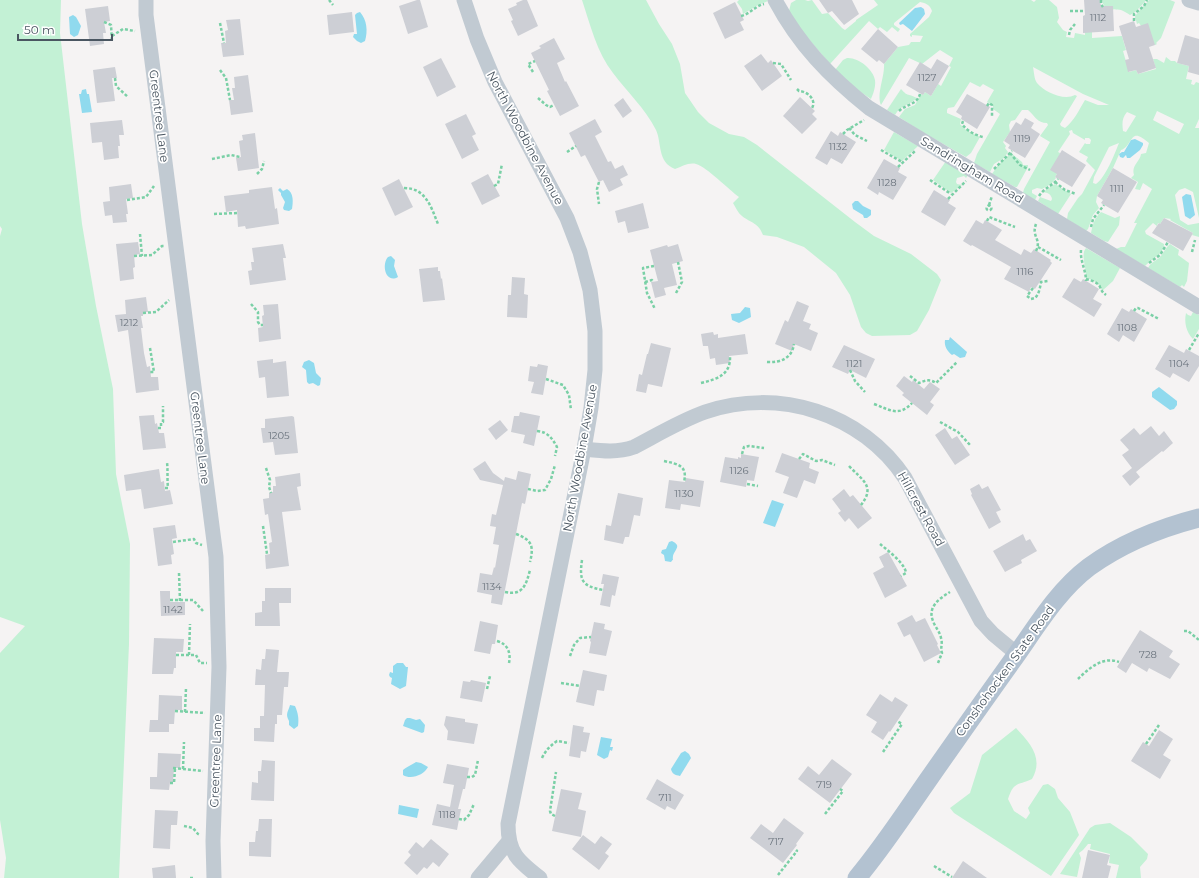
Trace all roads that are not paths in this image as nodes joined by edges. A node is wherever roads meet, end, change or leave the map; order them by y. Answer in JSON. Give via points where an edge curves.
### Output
{"nodes":[{"id":1,"x":146,"y":0,"type":"edge"},
{"id":2,"x":464,"y":0,"type":"edge"},
{"id":3,"x":1189,"y":0,"type":"edge"},
{"id":4,"x":770,"y":2,"type":"edge"},
{"id":5,"x":1199,"y":3,"type":"edge"},
{"id":6,"x":1199,"y":307,"type":"edge"},
{"id":7,"x":584,"y":449,"type":"junction"},
{"id":8,"x":1199,"y":518,"type":"edge"},
{"id":9,"x":1017,"y":654,"type":"junction"},
{"id":10,"x":509,"y":841,"type":"junction"},
{"id":11,"x":214,"y":878,"type":"edge"},
{"id":12,"x":478,"y":878,"type":"edge"},
{"id":13,"x":540,"y":878,"type":"edge"},
{"id":14,"x":857,"y":878,"type":"edge"}],
"edges":[{"from":1,"to":11,"type":"street","name":"Greentree Lane","via":[[148,33],[214,544],[219,663]]},
{"from":2,"to":7,"type":"street","name":"North Woodbine Avenue","via":[[495,82],[567,218],[580,252],[590,290],[595,370]]},
{"from":3,"to":5,"type":"street"},
{"from":4,"to":6,"type":"street","name":"Sandringham Road","via":[[822,67],[871,109]]},
{"from":7,"to":9,"type":"street","name":"Hillcrest Road","via":[[624,451],[692,417],[734,404],[780,403],[826,414],[866,436],[897,466],[985,626]]},
{"from":7,"to":10,"type":"street","name":"North Woodbine Avenue","via":[[510,811]]},
{"from":8,"to":9,"type":"main road","name":"Conshohocken State Road","via":[[1141,538],[1088,568],[1049,609]]},
{"from":9,"to":14,"type":"main road","name":"Conshohocken State Road"},
{"from":10,"to":12,"type":"street"},
{"from":10,"to":13,"type":"street","name":"North Woodbine Avenue","via":[[519,860]]}]}
